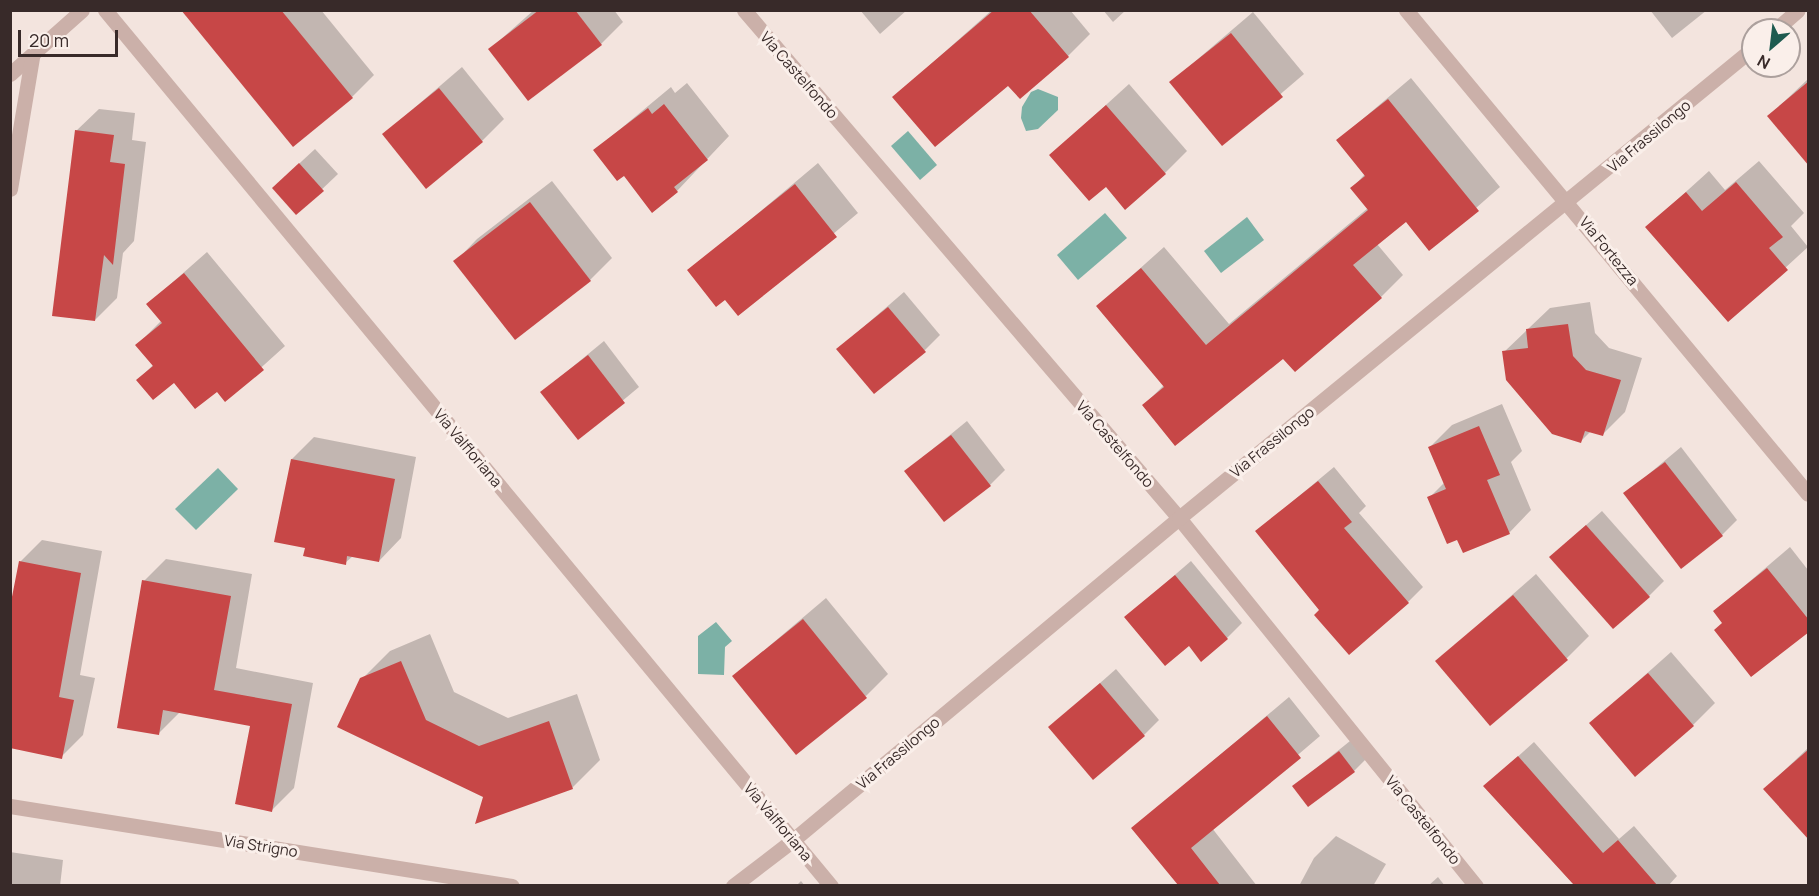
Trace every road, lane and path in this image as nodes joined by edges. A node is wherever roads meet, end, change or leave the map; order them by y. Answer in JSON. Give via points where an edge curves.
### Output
{"nodes":[{"id":1,"x":82,"y":10,"type":"edge"},
{"id":2,"x":105,"y":10,"type":"edge"},
{"id":3,"x":744,"y":10,"type":"edge"},
{"id":4,"x":1406,"y":10,"type":"edge"},
{"id":5,"x":32,"y":57,"type":"junction"},
{"id":6,"x":1741,"y":58,"type":"edge"},
{"id":7,"x":10,"y":74,"type":"edge"},
{"id":8,"x":10,"y":189,"type":"edge"},
{"id":9,"x":1569,"y":202,"type":"junction"},
{"id":10,"x":1809,"y":494,"type":"edge"},
{"id":11,"x":1179,"y":518,"type":"junction"},
{"id":12,"x":10,"y":806,"type":"edge"},
{"id":13,"x":793,"y":840,"type":"junction"},
{"id":14,"x":512,"y":885,"type":"edge"},
{"id":15,"x":733,"y":885,"type":"edge"},
{"id":16,"x":831,"y":885,"type":"edge"},
{"id":17,"x":1476,"y":885,"type":"edge"}],
"edges":[{"from":1,"to":5,"type":"street"},
{"from":2,"to":13,"type":"street","name":"Via Valfloriana"},
{"from":3,"to":11,"type":"street","name":"Via Castelfondo"},
{"from":4,"to":9,"type":"street","name":"Via Fortezza"},
{"from":5,"to":7,"type":"street"},
{"from":5,"to":8,"type":"street"},
{"from":6,"to":9,"type":"street","name":"Via Frassilongo"},
{"from":9,"to":10,"type":"street","name":"Via Fortezza"},
{"from":9,"to":11,"type":"street","name":"Via Frassilongo"},
{"from":11,"to":13,"type":"street","name":"Via Frassilongo"},
{"from":11,"to":17,"type":"street","name":"Via Castelfondo"},
{"from":12,"to":14,"type":"street","name":"Via Strigno"},
{"from":13,"to":15,"type":"street"},
{"from":13,"to":16,"type":"street","name":"Via Valfloriana"}]}
